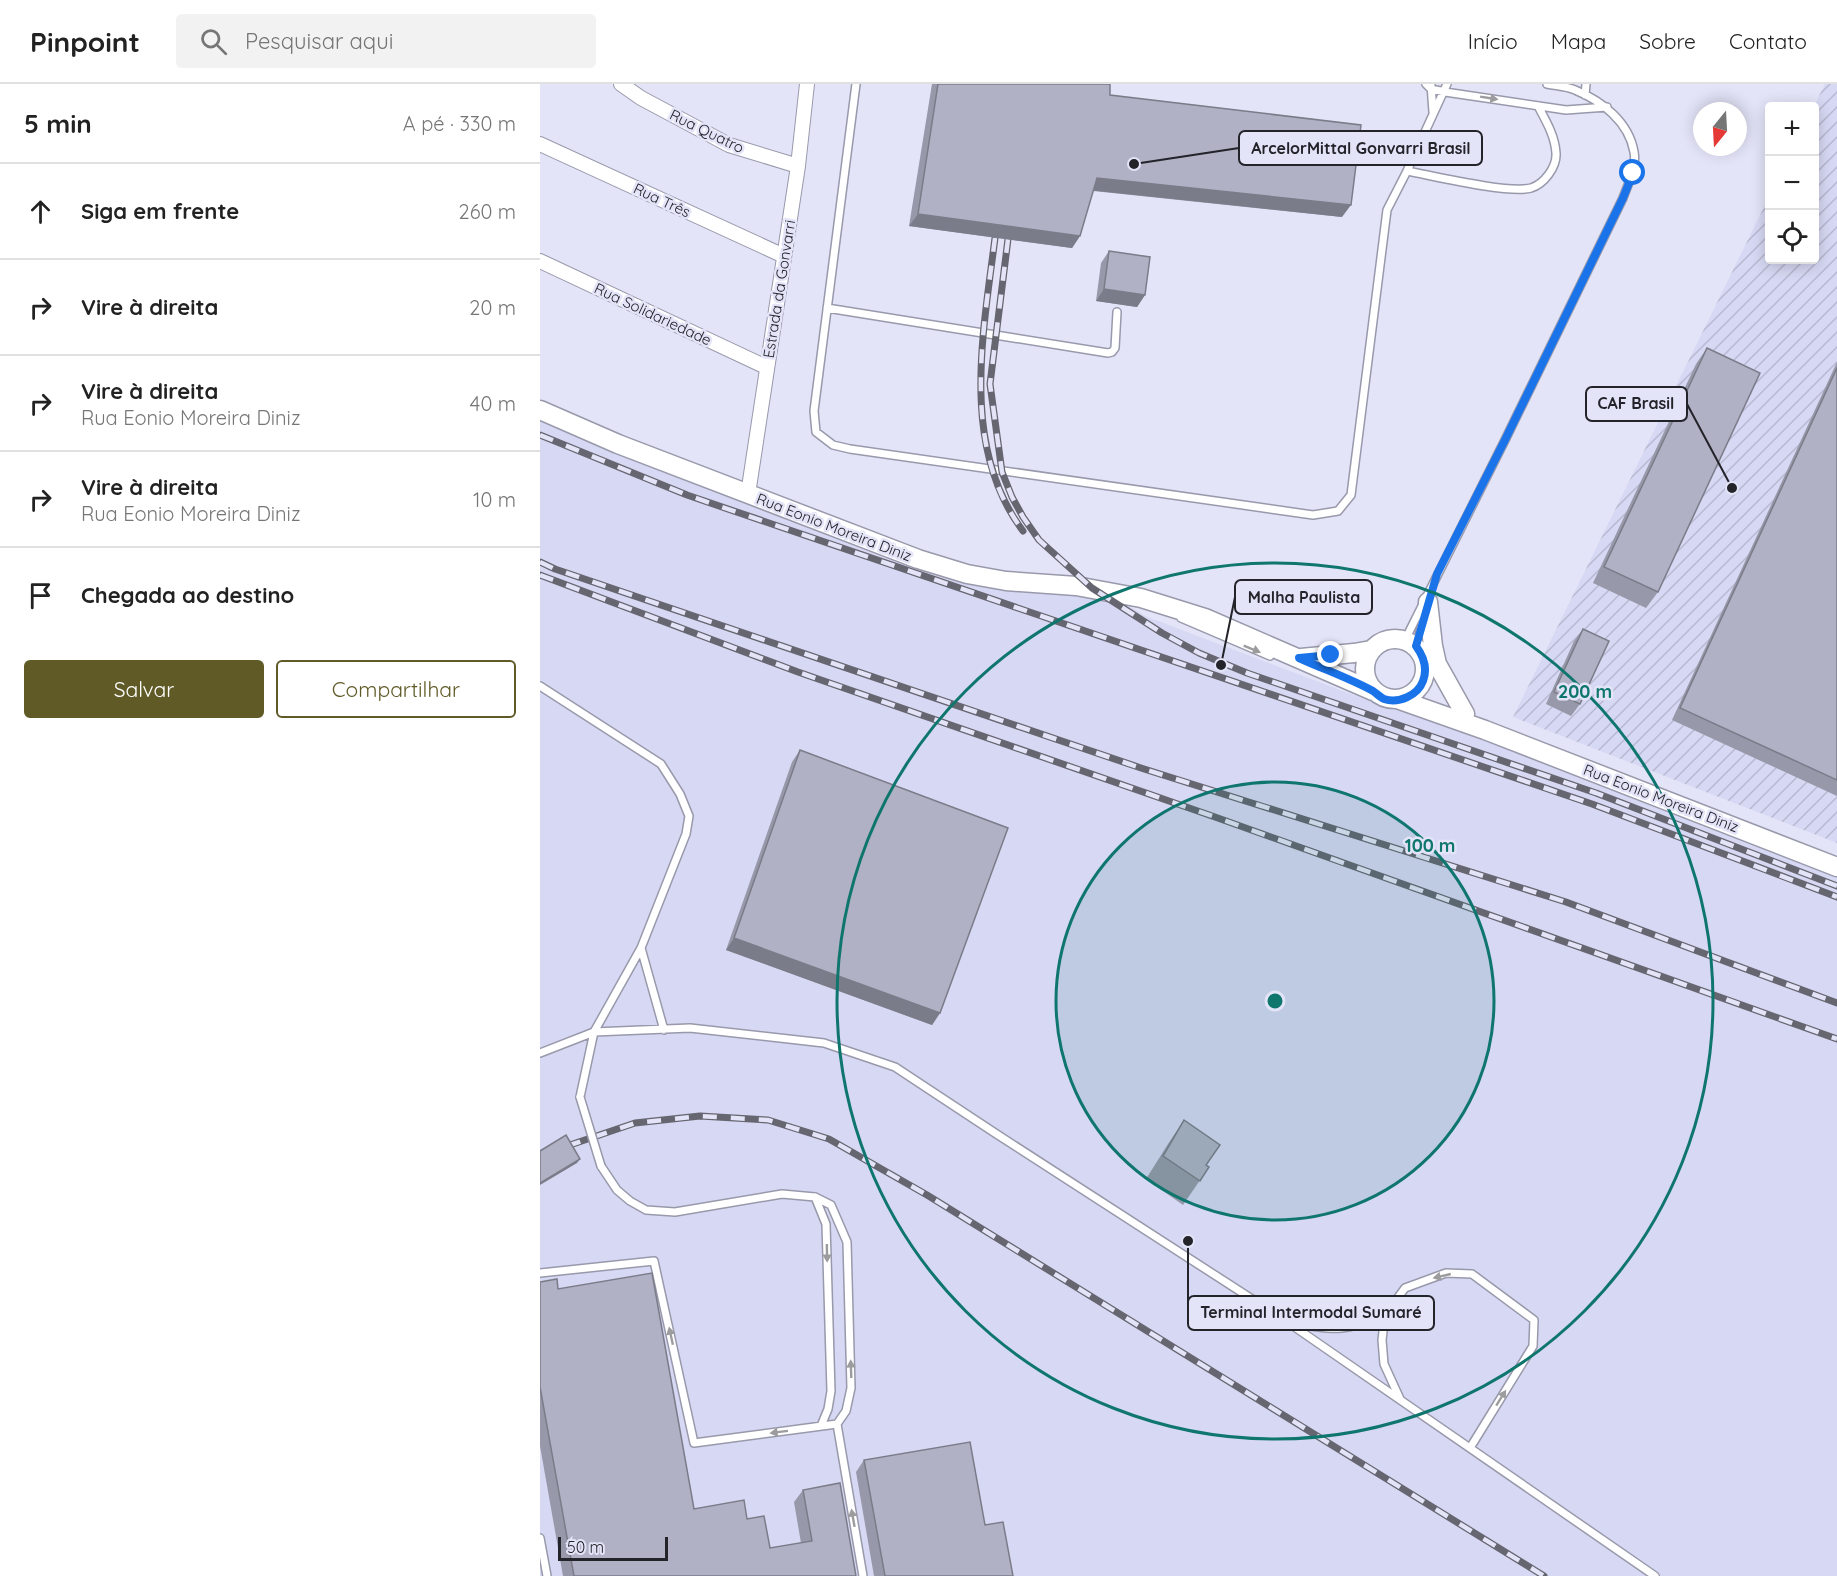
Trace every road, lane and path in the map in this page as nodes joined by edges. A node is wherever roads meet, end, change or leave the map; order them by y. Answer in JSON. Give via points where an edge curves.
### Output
{"nodes":[{"id":1,"x":621,"y":84,"type":"edge"},
{"id":2,"x":807,"y":84,"type":"edge"},
{"id":3,"x":856,"y":84,"type":"edge"},
{"id":4,"x":1547,"y":84,"type":"edge"},
{"id":5,"x":1586,"y":84,"type":"edge"},
{"id":6,"x":1429,"y":86,"type":"edge"},
{"id":7,"x":1574,"y":87,"type":"edge"},
{"id":8,"x":1446,"y":88,"type":"edge"},
{"id":9,"x":1585,"y":95,"type":"junction"},
{"id":10,"x":1538,"y":106,"type":"junction"},
{"id":11,"x":1607,"y":107,"type":"junction"},
{"id":12,"x":1433,"y":115,"type":"junction"},
{"id":13,"x":540,"y":144,"type":"edge"},
{"id":14,"x":798,"y":166,"type":"junction"},
{"id":15,"x":1407,"y":171,"type":"junction"},
{"id":16,"x":784,"y":256,"type":"junction"},
{"id":17,"x":540,"y":261,"type":"edge"},
{"id":18,"x":827,"y":308,"type":"junction"},
{"id":19,"x":1117,"y":312,"type":"dead end"},
{"id":20,"x":766,"y":367,"type":"junction"},
{"id":21,"x":540,"y":410,"type":"edge"},
{"id":22,"x":748,"y":494,"type":"junction"},
{"id":23,"x":1437,"y":574,"type":"junction"},
{"id":24,"x":1142,"y":598,"type":"junction"},
{"id":25,"x":1428,"y":602,"type":"junction"},
{"id":26,"x":1410,"y":643,"type":"junction"},
{"id":27,"x":1371,"y":650,"type":"junction"},
{"id":28,"x":1299,"y":658,"type":"junction"},
{"id":29,"x":1426,"y":669,"type":"junction"},
{"id":30,"x":540,"y":686,"type":"edge"},
{"id":31,"x":1386,"y":696,"type":"junction"},
{"id":32,"x":1464,"y":714,"type":"junction"},
{"id":33,"x":1485,"y":730,"type":"junction"},
{"id":34,"x":1837,"y":867,"type":"edge"},
{"id":35,"x":641,"y":948,"type":"junction"},
{"id":36,"x":664,"y":1030,"type":"junction"},
{"id":37,"x":594,"y":1032,"type":"junction"},
{"id":38,"x":540,"y":1053,"type":"edge"},
{"id":39,"x":815,"y":1197,"type":"junction"},
{"id":40,"x":540,"y":1273,"type":"edge"},
{"id":41,"x":1384,"y":1315,"type":"junction"},
{"id":42,"x":1286,"y":1321,"type":"junction"},
{"id":43,"x":1401,"y":1400,"type":"junction"},
{"id":44,"x":837,"y":1424,"type":"junction"},
{"id":45,"x":821,"y":1426,"type":"junction"},
{"id":46,"x":1470,"y":1448,"type":"junction"},
{"id":47,"x":540,"y":1538,"type":"edge"},
{"id":48,"x":547,"y":1576,"type":"edge"},
{"id":49,"x":863,"y":1576,"type":"edge"},
{"id":50,"x":1655,"y":1576,"type":"edge"}],
"edges":[{"from":1,"to":14,"type":"street","name":"Rua Quatro","via":[[729,145]]},
{"from":2,"to":14,"type":"street","name":"Estrada da Gonvarri"},
{"from":3,"to":18,"type":"lane"},
{"from":4,"to":7,"type":"lane"},
{"from":5,"to":9,"type":"lane"},
{"from":6,"to":8,"type":"lane"},
{"from":6,"to":12,"type":"lane"},
{"from":7,"to":9,"type":"lane"},
{"from":8,"to":10,"type":"lane","one_way":true},
{"from":8,"to":12,"type":"lane"},
{"from":9,"to":11,"type":"lane"},
{"from":10,"to":11,"type":"lane","via":[[1566,111]]},
{"from":10,"to":15,"type":"lane","via":[[1553,136],[1557,156],[1549,176],[1532,188],[1512,190]]},
{"from":11,"to":23,"type":"lane","via":[[1623,124],[1635,153],[1633,173]]},
{"from":12,"to":15,"type":"lane"},
{"from":13,"to":16,"type":"street","name":"Rua Três"},
{"from":14,"to":16,"type":"street","name":"Estrada da Gonvarri"},
{"from":15,"to":18,"type":"lane","via":[[1387,210],[1351,495],[1338,511],[1313,515],[833,445],[816,432],[813,411]]},
{"from":16,"to":20,"type":"street","name":"Estrada da Gonvarri"},
{"from":17,"to":20,"type":"street","name":"Rua Solidariedade"},
{"from":18,"to":19,"type":"lane","via":[[1108,353],[1115,348]]},
{"from":20,"to":22,"type":"street","name":"Estrada da Gonvarri"},
{"from":21,"to":22,"type":"main road","name":"Rua Eonio Moreira Diniz"},
{"from":22,"to":24,"type":"main road","name":"Rua Eonio Moreira Diniz","via":[[967,574]]},
{"from":23,"to":25,"type":"lane"},
{"from":23,"to":26,"type":"lane"},
{"from":24,"to":28,"type":"main road","name":"Rua Eonio Moreira Diniz","via":[[1205,618]]},
{"from":24,"to":31,"type":"lane","name":"Rua Eonio Moreira Diniz","one_way":true,"via":[[1198,627],[1339,684]]},
{"from":25,"to":26,"type":"lane"},
{"from":25,"to":32,"type":"main road","via":[[1437,664]]},
{"from":26,"to":27,"type":"main road","via":[[1392,639]]},
{"from":26,"to":29,"type":"main road","via":[[1423,656]]},
{"from":27,"to":28,"type":"main road","name":"Rua Eonio Moreira Diniz"},
{"from":27,"to":31,"type":"main road","via":[[1365,663],[1365,678]]},
{"from":28,"to":31,"type":"main road","name":"Rua Eonio Moreira Diniz"},
{"from":29,"to":31,"type":"main road","via":[[1423,683],[1413,694]]},
{"from":29,"to":32,"type":"main road","name":"Rua Eonio Moreira Diniz","via":[[1443,701]]},
{"from":30,"to":35,"type":"lane","via":[[661,764],[689,816],[687,834]]},
{"from":31,"to":33,"type":"main road","name":"Rua Eonio Moreira Diniz"},
{"from":32,"to":33,"type":"main road","name":"Rua Eonio Moreira Diniz"},
{"from":33,"to":34,"type":"main road","name":"Rua Eonio Moreira Diniz"},
{"from":35,"to":36,"type":"lane"},
{"from":35,"to":37,"type":"lane"},
{"from":36,"to":37,"type":"lane"},
{"from":36,"to":42,"type":"lane","via":[[690,1028],[824,1043],[895,1067]]},
{"from":37,"to":38,"type":"lane"},
{"from":37,"to":39,"type":"lane","bridge":true,"via":[[580,1097],[601,1166],[630,1201],[646,1210],[675,1212],[782,1194]]},
{"from":44,"to":39,"type":"lane","one_way":true,"via":[[846,1411],[851,1389],[847,1242],[831,1206]]},
{"from":39,"to":45,"type":"lane","one_way":true,"via":[[826,1224],[831,1391]]},
{"from":45,"to":40,"type":"lane","one_way":true,"via":[[694,1443],[654,1261]]},
{"from":41,"to":42,"type":"lane","via":[[1337,1330]]},
{"from":41,"to":43,"type":"lane","via":[[1384,1364]]},
{"from":46,"to":41,"type":"lane","one_way":true,"via":[[1533,1346],[1534,1320],[1472,1274],[1446,1273],[1405,1288]]},
{"from":42,"to":43,"type":"lane"},
{"from":43,"to":46,"type":"lane"},
{"from":44,"to":45,"type":"lane"},
{"from":49,"to":44,"type":"lane","one_way":true},
{"from":46,"to":50,"type":"lane"},
{"from":47,"to":48,"type":"lane"}]}
